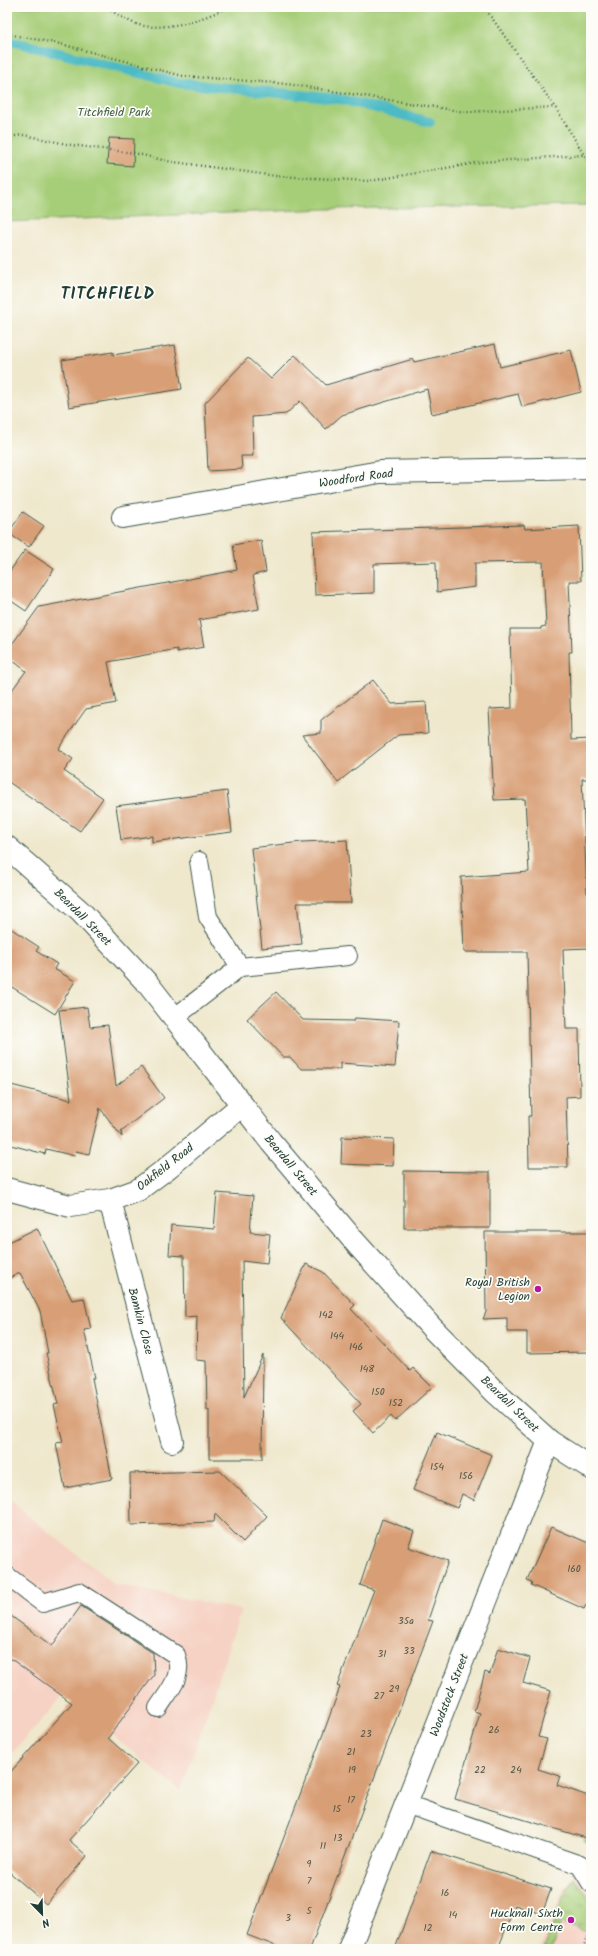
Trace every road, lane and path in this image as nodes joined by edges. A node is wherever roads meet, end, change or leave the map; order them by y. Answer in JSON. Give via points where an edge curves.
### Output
{"nodes":[{"id":1,"x":104,"y":7,"type":"edge"},
{"id":2,"x":228,"y":7,"type":"edge"},
{"id":3,"x":484,"y":7,"type":"edge"},
{"id":4,"x":7,"y":34,"type":"edge"},
{"id":5,"x":555,"y":107,"type":"junction"},
{"id":6,"x":7,"y":137,"type":"edge"},
{"id":7,"x":583,"y":154,"type":"junction"},
{"id":8,"x":591,"y":166,"type":"edge"},
{"id":9,"x":591,"y":468,"type":"edge"},
{"id":10,"x":123,"y":517,"type":"dead end"},
{"id":11,"x":7,"y":847,"type":"edge"},
{"id":12,"x":199,"y":861,"type":"dead end"},
{"id":13,"x":348,"y":956,"type":"dead end"},
{"id":14,"x":240,"y":967,"type":"junction"},
{"id":15,"x":174,"y":1018,"type":"junction"},
{"id":16,"x":242,"y":1105,"type":"junction"},
{"id":17,"x":7,"y":1189,"type":"edge"},
{"id":18,"x":110,"y":1200,"type":"junction"},
{"id":19,"x":549,"y":1441,"type":"junction"},
{"id":20,"x":172,"y":1442,"type":"dead end"},
{"id":21,"x":591,"y":1468,"type":"edge"},
{"id":22,"x":7,"y":1576,"type":"edge"},
{"id":23,"x":158,"y":1708,"type":"dead end"},
{"id":24,"x":406,"y":1804,"type":"junction"},
{"id":25,"x":591,"y":1883,"type":"edge"},
{"id":26,"x":591,"y":1930,"type":"edge"},
{"id":27,"x":349,"y":1949,"type":"edge"},
{"id":28,"x":583,"y":1949,"type":"edge"}],
"edges":[{"from":1,"to":2,"type":"path","via":[[137,24],[166,26],[210,16]]},
{"from":3,"to":5,"type":"path"},
{"from":4,"to":5,"type":"path","via":[[56,43],[183,76],[287,84],[466,112]]},
{"from":5,"to":7,"type":"path"},
{"from":6,"to":7,"type":"path","via":[[24,134],[71,145],[134,153],[167,161],[276,176],[370,181],[481,162]]},
{"from":7,"to":8,"type":"path"},
{"from":9,"to":10,"type":"street","name":"Woodford Road","via":[[380,472]]},
{"from":11,"to":15,"type":"street","name":"Beardall Street","via":[[81,912],[148,984]]},
{"from":12,"to":14,"type":"lane","via":[[208,917]]},
{"from":13,"to":14,"type":"lane"},
{"from":14,"to":15,"type":"lane"},
{"from":15,"to":16,"type":"street","name":"Beardall Street"},
{"from":16,"to":18,"type":"street","name":"Oakfield Road","via":[[138,1190]]},
{"from":16,"to":19,"type":"street","name":"Beardall Street","via":[[355,1242],[432,1328],[495,1392]]},
{"from":17,"to":18,"type":"street","name":"Oakfield Road","via":[[70,1206]]},
{"from":18,"to":20,"type":"street","name":"Bamkin Close"},
{"from":19,"to":21,"type":"street","name":"Beardall Street"},
{"from":19,"to":24,"type":"street","name":"Woodstock Street"},
{"from":22,"to":23,"type":"lane","via":[[43,1603],[79,1592],[176,1655],[180,1664],[178,1675]]},
{"from":24,"to":25,"type":"lane","via":[[580,1865]]},
{"from":24,"to":27,"type":"street","name":"Woodstock Street"},
{"from":26,"to":28,"type":"path"}]}
